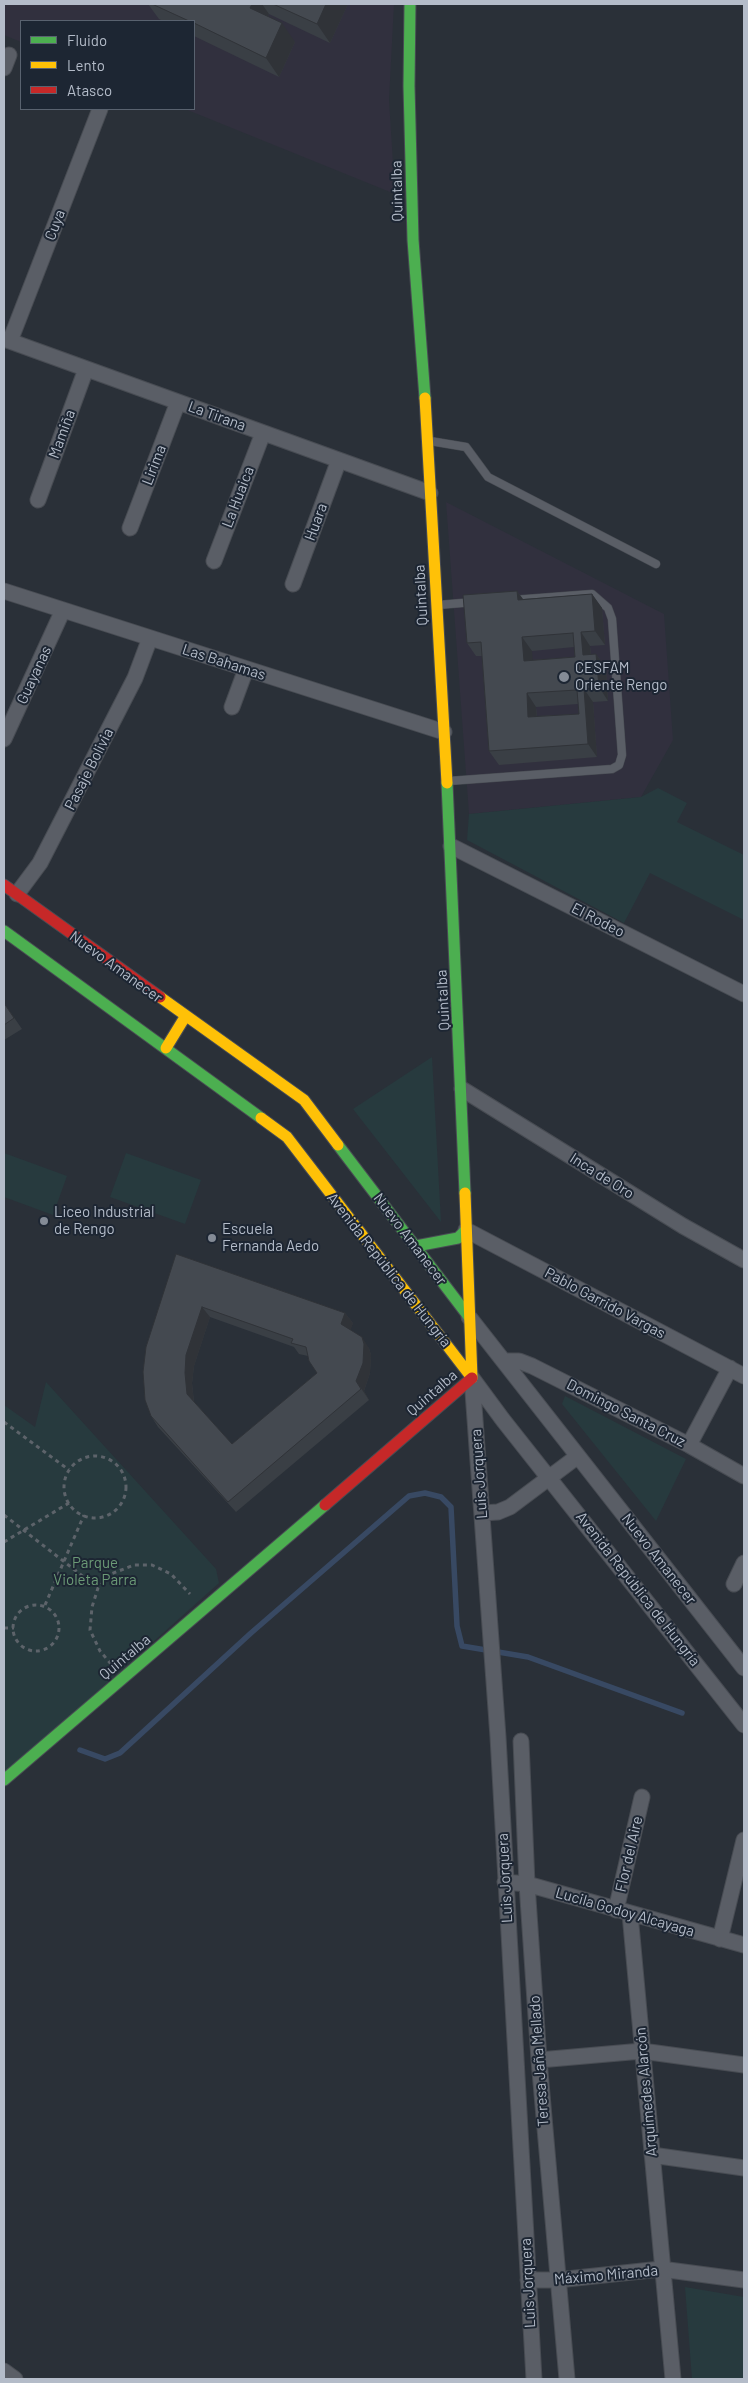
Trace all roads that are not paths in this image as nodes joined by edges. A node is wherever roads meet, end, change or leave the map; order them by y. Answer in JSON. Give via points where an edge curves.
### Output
{"nodes":[{"id":1,"x":410,"y":4,"type":"edge"},
{"id":2,"x":100,"y":110,"type":"edge"},
{"id":3,"x":7,"y":340,"type":"edge"},
{"id":4,"x":86,"y":368,"type":"junction"},
{"id":5,"x":178,"y":402,"type":"junction"},
{"id":6,"x":263,"y":433,"type":"junction"},
{"id":7,"x":428,"y":441,"type":"junction"},
{"id":8,"x":339,"y":460,"type":"junction"},
{"id":9,"x":430,"y":494,"type":"junction"},
{"id":10,"x":38,"y":500,"type":"dead end"},
{"id":11,"x":130,"y":528,"type":"dead end"},
{"id":12,"x":214,"y":561,"type":"dead end"},
{"id":13,"x":656,"y":564,"type":"dead end"},
{"id":14,"x":293,"y":584,"type":"dead end"},
{"id":15,"x":4,"y":591,"type":"edge"},
{"id":16,"x":503,"y":600,"type":"edge"},
{"id":17,"x":484,"y":602,"type":"edge"},
{"id":18,"x":437,"y":605,"type":"junction"},
{"id":19,"x":63,"y":610,"type":"junction"},
{"id":20,"x":150,"y":638,"type":"junction"},
{"id":21,"x":246,"y":669,"type":"junction"},
{"id":22,"x":232,"y":707,"type":"dead end"},
{"id":23,"x":444,"y":732,"type":"junction"},
{"id":24,"x":4,"y":739,"type":"edge"},
{"id":25,"x":446,"y":781,"type":"junction"},
{"id":26,"x":451,"y":846,"type":"junction"},
{"id":27,"x":4,"y":885,"type":"edge"},
{"id":28,"x":17,"y":894,"type":"junction"},
{"id":29,"x":4,"y":931,"type":"edge"},
{"id":30,"x":744,"y":994,"type":"edge"},
{"id":31,"x":185,"y":1017,"type":"junction"},
{"id":32,"x":166,"y":1048,"type":"junction"},
{"id":33,"x":462,"y":1089,"type":"junction"},
{"id":34,"x":466,"y":1230,"type":"junction"},
{"id":35,"x":416,"y":1246,"type":"junction"},
{"id":36,"x":744,"y":1260,"type":"edge"},
{"id":37,"x":469,"y":1317,"type":"junction"},
{"id":38,"x":504,"y":1361,"type":"junction"},
{"id":39,"x":730,"y":1368,"type":"junction"},
{"id":40,"x":744,"y":1376,"type":"edge"},
{"id":41,"x":472,"y":1378,"type":"junction"},
{"id":42,"x":689,"y":1445,"type":"junction"},
{"id":43,"x":578,"y":1456,"type":"junction"},
{"id":44,"x":744,"y":1476,"type":"edge"},
{"id":45,"x":551,"y":1478,"type":"junction"},
{"id":46,"x":482,"y":1513,"type":"junction"},
{"id":47,"x":744,"y":1562,"type":"edge"},
{"id":48,"x":734,"y":1584,"type":"dead end"},
{"id":49,"x":744,"y":1668,"type":"edge"},
{"id":50,"x":744,"y":1725,"type":"edge"},
{"id":51,"x":521,"y":1742,"type":"dead end"},
{"id":52,"x":4,"y":1780,"type":"edge"},
{"id":53,"x":642,"y":1797,"type":"dead end"},
{"id":54,"x":744,"y":1840,"type":"edge"},
{"id":55,"x":505,"y":1882,"type":"junction"},
{"id":56,"x":527,"y":1884,"type":"junction"},
{"id":57,"x":623,"y":1912,"type":"junction"},
{"id":58,"x":720,"y":1939,"type":"junction"},
{"id":59,"x":744,"y":1945,"type":"edge"},
{"id":60,"x":642,"y":2051,"type":"junction"},
{"id":61,"x":539,"y":2060,"type":"junction"},
{"id":62,"x":744,"y":2065,"type":"edge"},
{"id":63,"x":652,"y":2155,"type":"junction"},
{"id":64,"x":744,"y":2168,"type":"edge"},
{"id":65,"x":661,"y":2269,"type":"junction"},
{"id":66,"x":528,"y":2280,"type":"junction"},
{"id":67,"x":557,"y":2280,"type":"junction"},
{"id":68,"x":744,"y":2280,"type":"edge"},
{"id":69,"x":4,"y":2370,"type":"edge"},
{"id":70,"x":15,"y":2379,"type":"edge"},
{"id":71,"x":534,"y":2379,"type":"edge"},
{"id":72,"x":566,"y":2379,"type":"edge"},
{"id":73,"x":673,"y":2379,"type":"edge"}],
"edges":[{"from":1,"to":7,"type":"street","name":"Quintalba","via":[[413,240]]},
{"from":2,"to":3,"type":"street","name":"Cuya"},
{"from":3,"to":4,"type":"street","name":"La Tirana"},
{"from":4,"to":5,"type":"street","name":"La Tirana"},
{"from":4,"to":10,"type":"street","name":"Mamiña"},
{"from":5,"to":6,"type":"street","name":"La Tirana"},
{"from":5,"to":11,"type":"street","name":"Lirima"},
{"from":6,"to":8,"type":"street","name":"La Tirana"},
{"from":6,"to":12,"type":"street","name":"La Huaica"},
{"from":7,"to":9,"type":"street","name":"Quintalba"},
{"from":7,"to":13,"type":"lane","via":[[466,447],[488,477]]},
{"from":8,"to":9,"type":"street","name":"La Tirana"},
{"from":8,"to":14,"type":"street","name":"Huara"},
{"from":9,"to":18,"type":"street","name":"Quintalba"},
{"from":15,"to":19,"type":"street","name":"Las Bahamas"},
{"from":16,"to":25,"type":"lane","via":[[592,594],[608,608],[612,619],[622,755],[619,765],[612,770]]},
{"from":17,"to":18,"type":"lane"},
{"from":18,"to":23,"type":"street","name":"Quintalba"},
{"from":19,"to":20,"type":"street","name":"Las Bahamas"},
{"from":19,"to":24,"type":"street","name":"Guayanas"},
{"from":20,"to":21,"type":"street","name":"Las Bahamas"},
{"from":20,"to":28,"type":"street","name":"Pasaje Bolivia","via":[[135,678],[40,864]]},
{"from":21,"to":22,"type":"street"},
{"from":21,"to":23,"type":"street","name":"Las Bahamas"},
{"from":23,"to":25,"type":"street","name":"Quintalba"},
{"from":25,"to":26,"type":"street","name":"Quintalba"},
{"from":26,"to":30,"type":"street","name":"El Rodeo"},
{"from":26,"to":33,"type":"street","name":"Quintalba"},
{"from":27,"to":28,"type":"street","name":"Nuevo Amanecer"},
{"from":28,"to":31,"type":"street","name":"Nuevo Amanecer"},
{"from":29,"to":32,"type":"street","name":"Avenida República de Hungría"},
{"from":31,"to":32,"type":"street"},
{"from":31,"to":35,"type":"street","name":"Nuevo Amanecer","via":[[304,1100]]},
{"from":32,"to":41,"type":"street","name":"Avenida República de Hungría","via":[[287,1137]]},
{"from":33,"to":34,"type":"street","name":"Quintalba"},
{"from":33,"to":36,"type":"street","name":"Inca de Oro","via":[[682,1226]]},
{"from":34,"to":35,"type":"street","via":[[458,1238]]},
{"from":34,"to":37,"type":"street","name":"Quintalba"},
{"from":34,"to":39,"type":"street","name":"Pablo Garrido Vargas"},
{"from":35,"to":37,"type":"street","name":"Nuevo Amanecer"},
{"from":37,"to":38,"type":"street","name":"Nuevo Amanecer"},
{"from":37,"to":41,"type":"street","name":"Quintalba"},
{"from":38,"to":42,"type":"street","name":"Domingo Santa Cruz","via":[[519,1361],[532,1366]]},
{"from":38,"to":43,"type":"street","name":"Nuevo Amanecer"},
{"from":39,"to":40,"type":"street","name":"Pablo Garrido Vargas"},
{"from":39,"to":42,"type":"street"},
{"from":41,"to":45,"type":"street","name":"Avenida República de Hungría"},
{"from":41,"to":46,"type":"street","name":"Luis Jorquera"},
{"from":41,"to":52,"type":"street","name":"Quintalba"},
{"from":42,"to":44,"type":"street","name":"Domingo Santa Cruz"},
{"from":43,"to":45,"type":"street"},
{"from":43,"to":49,"type":"street","name":"Nuevo Amanecer"},
{"from":45,"to":46,"type":"street","via":[[510,1507]]},
{"from":45,"to":50,"type":"street","name":"Avenida República de Hungría"},
{"from":46,"to":55,"type":"street","name":"Luis Jorquera"},
{"from":47,"to":48,"type":"street"},
{"from":51,"to":56,"type":"street","name":"Teresa Jaña Mellado"},
{"from":53,"to":57,"type":"street","name":"Flor del Aire"},
{"from":54,"to":58,"type":"street"},
{"from":55,"to":56,"type":"street","name":"Lucila Godoy Alcayaga"},
{"from":55,"to":66,"type":"street","name":"Luis Jorquera"},
{"from":56,"to":57,"type":"street","name":"Lucila Godoy Alcayaga"},
{"from":56,"to":61,"type":"street","name":"Teresa Jaña Mellado"},
{"from":57,"to":58,"type":"street","name":"Lucila Godoy Alcayaga"},
{"from":57,"to":60,"type":"street","name":"Arquímedes Alarcón"},
{"from":58,"to":59,"type":"street","name":"Lucila Godoy Alcayaga"},
{"from":60,"to":61,"type":"street"},
{"from":60,"to":62,"type":"street"},
{"from":60,"to":63,"type":"street","name":"Arquímedes Alarcón"},
{"from":61,"to":67,"type":"street","name":"Teresa Jaña Mellado"},
{"from":63,"to":64,"type":"street"},
{"from":63,"to":65,"type":"street","name":"Arquímedes Alarcón"},
{"from":65,"to":67,"type":"street","name":"Máximo Miranda"},
{"from":65,"to":68,"type":"street","name":"Máximo Miranda"},
{"from":65,"to":73,"type":"street","name":"Arquímedes Alarcón"},
{"from":66,"to":67,"type":"street","name":"Máximo Miranda"},
{"from":66,"to":71,"type":"street","name":"Luis Jorquera"},
{"from":67,"to":72,"type":"street","name":"Teresa Jaña Mellado"},
{"from":69,"to":70,"type":"street"}]}
